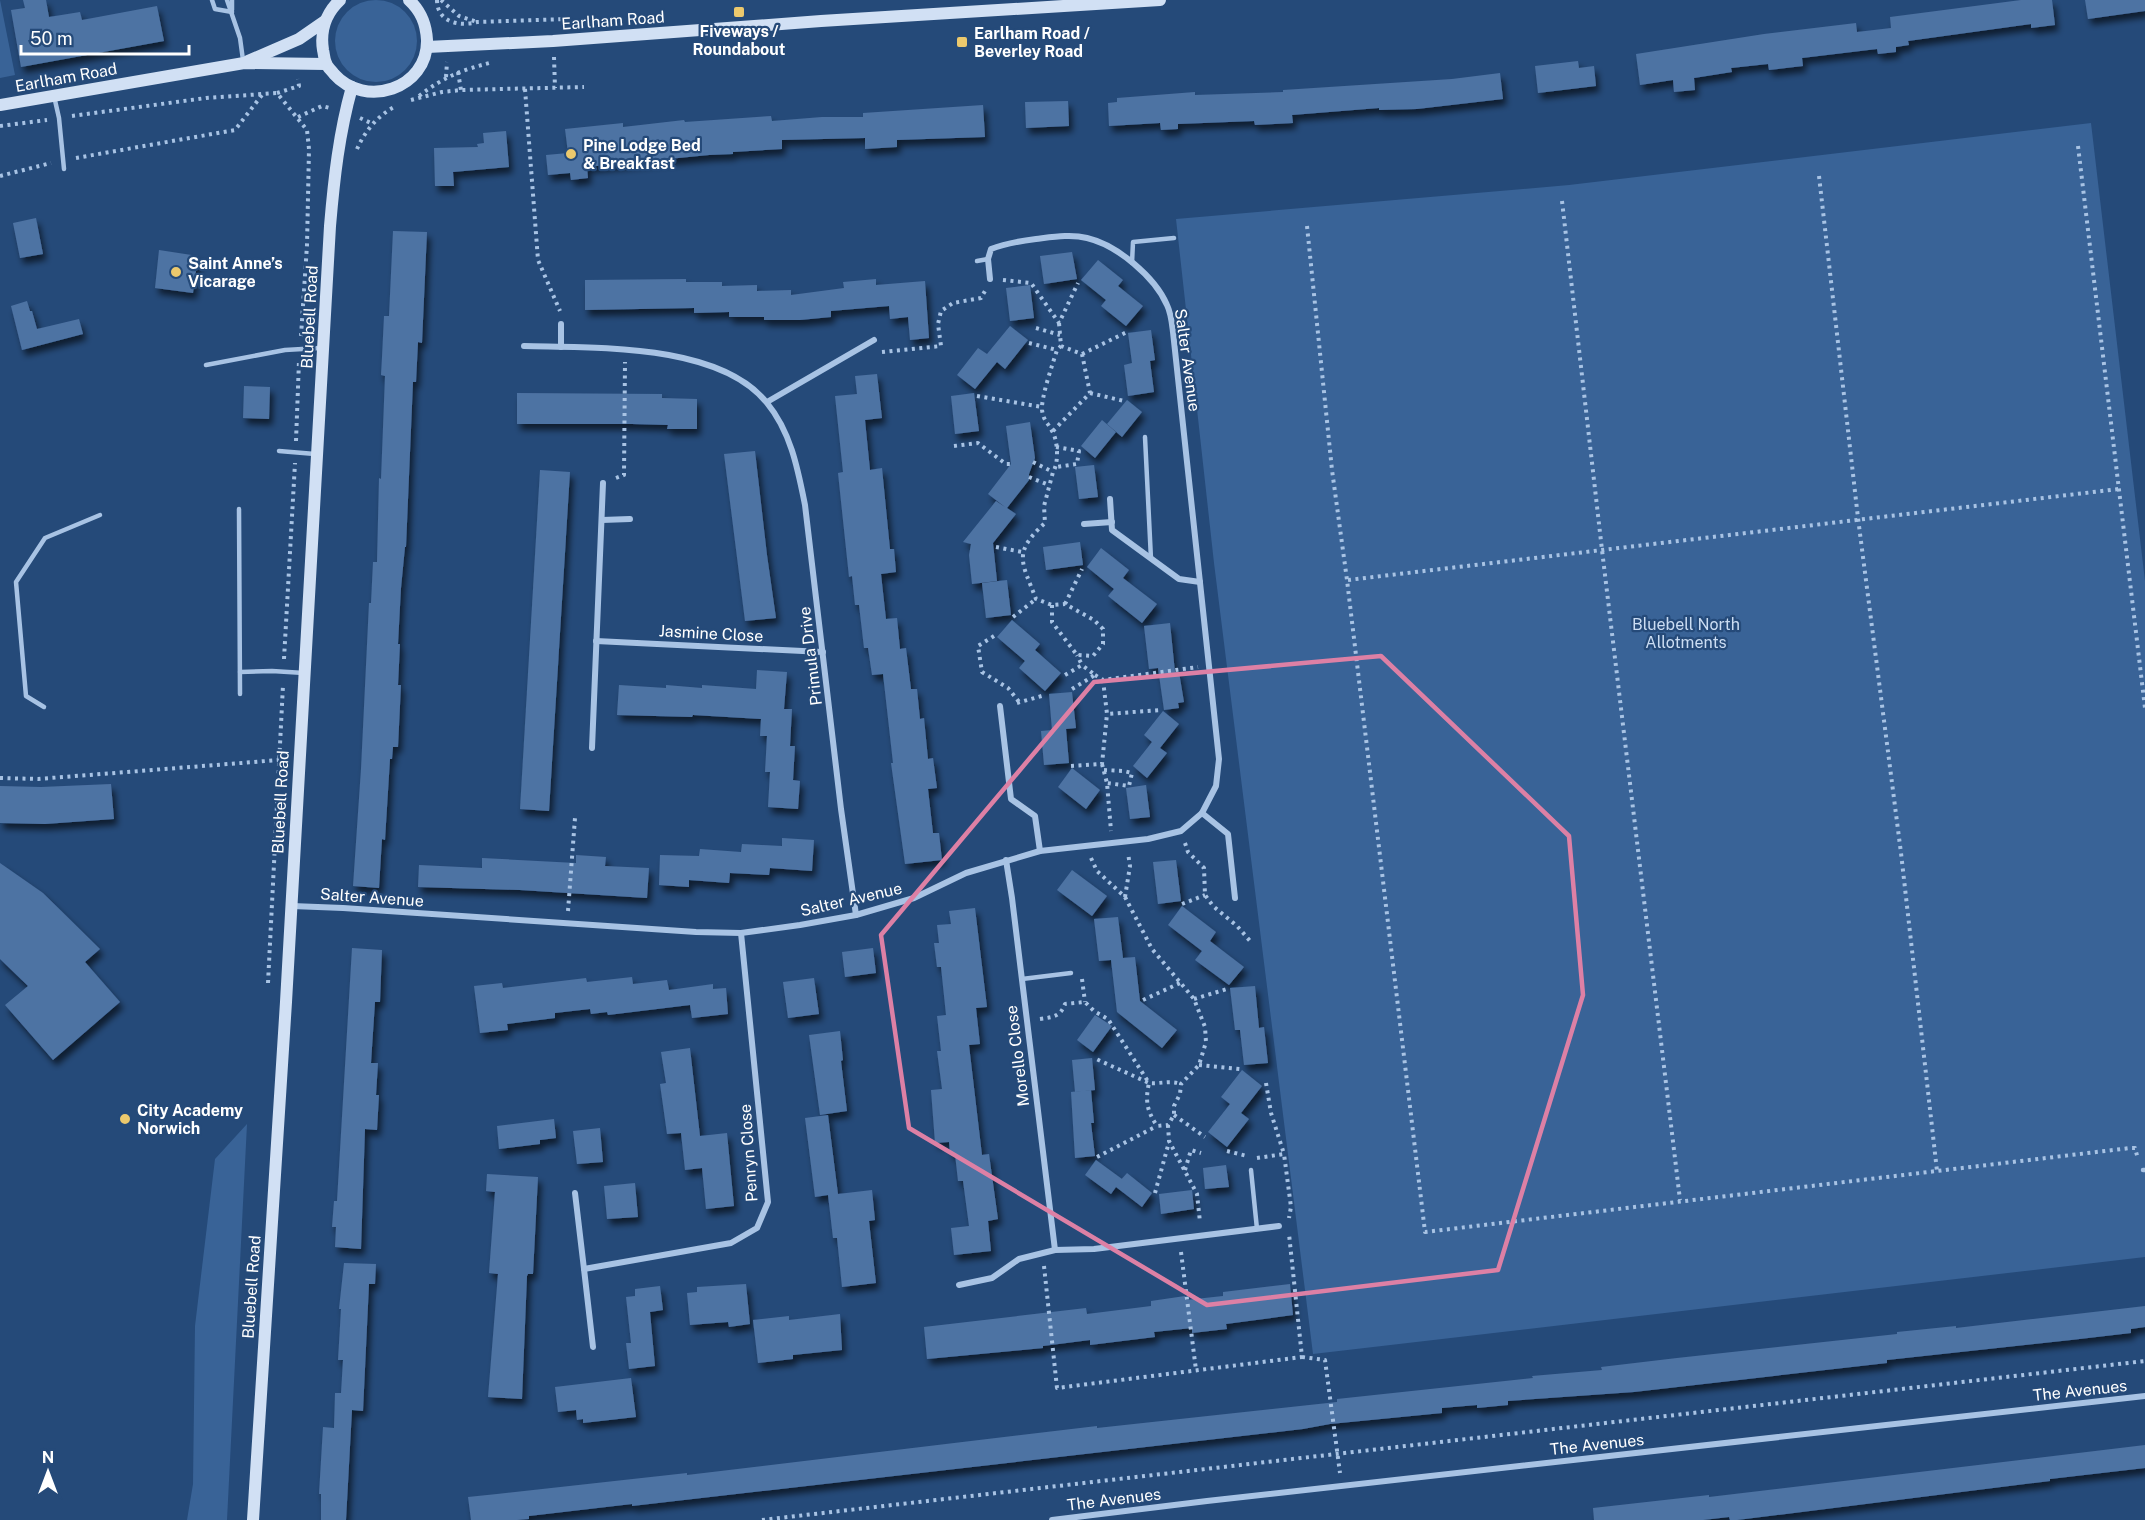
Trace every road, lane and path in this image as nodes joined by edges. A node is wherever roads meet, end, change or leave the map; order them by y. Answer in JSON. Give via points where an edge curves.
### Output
{"nodes":[{"id":1,"x":212,"y":0,"type":"edge"},
{"id":2,"x":227,"y":0,"type":"edge"},
{"id":3,"x":232,"y":0,"type":"edge"},
{"id":4,"x":340,"y":0,"type":"edge"},
{"id":5,"x":409,"y":0,"type":"edge"},
{"id":6,"x":439,"y":0,"type":"edge"},
{"id":7,"x":1160,"y":0,"type":"edge"},
{"id":8,"x":1050,"y":3,"type":"edge"},
{"id":9,"x":232,"y":12,"type":"junction"},
{"id":10,"x":552,"y":20,"type":"dead end"},
{"id":11,"x":326,"y":21,"type":"junction"},
{"id":12,"x":477,"y":22,"type":"junction"},
{"id":13,"x":427,"y":48,"type":"junction"},
{"id":14,"x":544,"y":58,"type":"dead end"},
{"id":15,"x":554,"y":58,"type":"dead end"},
{"id":16,"x":495,"y":62,"type":"dead end"},
{"id":17,"x":244,"y":63,"type":"junction"},
{"id":18,"x":326,"y":64,"type":"junction"},
{"id":19,"x":458,"y":72,"type":"junction"},
{"id":20,"x":299,"y":86,"type":"dead end"},
{"id":21,"x":352,"y":87,"type":"junction"},
{"id":22,"x":584,"y":87,"type":"dead end"},
{"id":23,"x":525,"y":88,"type":"junction"},
{"id":24,"x":461,"y":90,"type":"junction"},
{"id":25,"x":277,"y":93,"type":"junction"},
{"id":26,"x":262,"y":94,"type":"junction"},
{"id":27,"x":54,"y":96,"type":"junction"},
{"id":28,"x":416,"y":98,"type":"junction"},
{"id":29,"x":408,"y":101,"type":"dead end"},
{"id":30,"x":401,"y":104,"type":"dead end"},
{"id":31,"x":0,"y":105,"type":"edge"},
{"id":32,"x":59,"y":118,"type":"junction"},
{"id":33,"x":0,"y":126,"type":"edge"},
{"id":34,"x":2078,"y":146,"type":"dead end"},
{"id":35,"x":356,"y":151,"type":"dead end"},
{"id":36,"x":63,"y":160,"type":"junction"},
{"id":37,"x":64,"y":169,"type":"dead end"},
{"id":38,"x":0,"y":176,"type":"edge"},
{"id":39,"x":1819,"y":176,"type":"dead end"},
{"id":40,"x":1562,"y":201,"type":"dead end"},
{"id":41,"x":1307,"y":226,"type":"dead end"},
{"id":42,"x":1174,"y":238,"type":"dead end"},
{"id":43,"x":988,"y":259,"type":"junction"},
{"id":44,"x":977,"y":261,"type":"dead end"},
{"id":45,"x":1132,"y":263,"type":"junction"},
{"id":46,"x":990,"y":279,"type":"junction"},
{"id":47,"x":1078,"y":283,"type":"dead end"},
{"id":48,"x":1059,"y":323,"type":"junction"},
{"id":49,"x":561,"y":324,"type":"joint"},
{"id":50,"x":1036,"y":328,"type":"dead end"},
{"id":51,"x":1127,"y":332,"type":"dead end"},
{"id":52,"x":1060,"y":335,"type":"junction"},
{"id":53,"x":874,"y":340,"type":"joint"},
{"id":54,"x":1029,"y":343,"type":"dead end"},
{"id":55,"x":524,"y":346,"type":"dead end"},
{"id":56,"x":561,"y":347,"type":"junction"},
{"id":57,"x":323,"y":348,"type":"junction"},
{"id":58,"x":1059,"y":348,"type":"junction"},
{"id":59,"x":626,"y":349,"type":"junction"},
{"id":60,"x":300,"y":350,"type":"junction"},
{"id":61,"x":1082,"y":354,"type":"junction"},
{"id":62,"x":206,"y":364,"type":"dead end"},
{"id":63,"x":1090,"y":393,"type":"junction"},
{"id":64,"x":977,"y":396,"type":"dead end"},
{"id":65,"x":1124,"y":401,"type":"dead end"},
{"id":66,"x":766,"y":402,"type":"junction"},
{"id":67,"x":1042,"y":407,"type":"junction"},
{"id":68,"x":1052,"y":431,"type":"junction"},
{"id":69,"x":1145,"y":437,"type":"dead end"},
{"id":70,"x":954,"y":446,"type":"dead end"},
{"id":71,"x":1056,"y":447,"type":"junction"},
{"id":72,"x":279,"y":451,"type":"dead end"},
{"id":73,"x":295,"y":453,"type":"junction"},
{"id":74,"x":318,"y":454,"type":"junction"},
{"id":75,"x":1033,"y":462,"type":"dead end"},
{"id":76,"x":1010,"y":464,"type":"dead end"},
{"id":77,"x":1056,"y":467,"type":"junction"},
{"id":78,"x":1053,"y":472,"type":"junction"},
{"id":79,"x":1029,"y":477,"type":"dead end"},
{"id":80,"x":603,"y":483,"type":"joint"},
{"id":81,"x":1049,"y":485,"type":"junction"},
{"id":82,"x":2119,"y":489,"type":"junction"},
{"id":83,"x":1110,"y":499,"type":"dead end"},
{"id":84,"x":239,"y":509,"type":"dead end"},
{"id":85,"x":100,"y":515,"type":"dead end"},
{"id":86,"x":1858,"y":518,"type":"junction"},
{"id":87,"x":630,"y":519,"type":"dead end"},
{"id":88,"x":602,"y":520,"type":"junction"},
{"id":89,"x":1112,"y":522,"type":"junction"},
{"id":90,"x":1084,"y":524,"type":"dead end"},
{"id":91,"x":996,"y":547,"type":"dead end"},
{"id":92,"x":1602,"y":550,"type":"junction"},
{"id":93,"x":1022,"y":552,"type":"junction"},
{"id":94,"x":1151,"y":559,"type":"junction"},
{"id":95,"x":1082,"y":569,"type":"dead end"},
{"id":96,"x":1347,"y":580,"type":"junction"},
{"id":97,"x":1200,"y":582,"type":"junction"},
{"id":98,"x":1036,"y":600,"type":"junction"},
{"id":99,"x":1065,"y":604,"type":"junction"},
{"id":100,"x":1052,"y":605,"type":"junction"},
{"id":101,"x":1013,"y":617,"type":"dead end"},
{"id":102,"x":994,"y":636,"type":"dead end"},
{"id":103,"x":596,"y":640,"type":"junction"},
{"id":104,"x":823,"y":652,"type":"junction"},
{"id":105,"x":1077,"y":655,"type":"junction"},
{"id":106,"x":1082,"y":665,"type":"junction"},
{"id":107,"x":1209,"y":665,"type":"junction"},
{"id":108,"x":240,"y":672,"type":"junction"},
{"id":109,"x":284,"y":672,"type":"junction"},
{"id":110,"x":304,"y":674,"type":"junction"},
{"id":111,"x":1065,"y":675,"type":"dead end"},
{"id":112,"x":1095,"y":675,"type":"junction"},
{"id":113,"x":1103,"y":680,"type":"junction"},
{"id":114,"x":1072,"y":690,"type":"dead end"},
{"id":115,"x":240,"y":694,"type":"dead end"},
{"id":116,"x":1046,"y":695,"type":"dead end"},
{"id":117,"x":1020,"y":703,"type":"junction"},
{"id":118,"x":999,"y":706,"type":"joint"},
{"id":119,"x":44,"y":707,"type":"dead end"},
{"id":120,"x":2145,"y":708,"type":"edge"},
{"id":121,"x":1161,"y":710,"type":"dead end"},
{"id":122,"x":1107,"y":714,"type":"junction"},
{"id":123,"x":592,"y":748,"type":"dead end"},
{"id":124,"x":279,"y":760,"type":"junction"},
{"id":125,"x":1102,"y":764,"type":"junction"},
{"id":126,"x":1071,"y":766,"type":"dead end"},
{"id":127,"x":1104,"y":770,"type":"junction"},
{"id":128,"x":0,"y":778,"type":"edge"},
{"id":129,"x":1107,"y":783,"type":"junction"},
{"id":130,"x":1202,"y":813,"type":"junction"},
{"id":131,"x":575,"y":818,"type":"dead end"},
{"id":132,"x":1181,"y":831,"type":"junction"},
{"id":133,"x":1126,"y":841,"type":"junction"},
{"id":134,"x":1112,"y":843,"type":"junction"},
{"id":135,"x":1085,"y":846,"type":"junction"},
{"id":136,"x":1040,"y":851,"type":"junction"},
{"id":137,"x":1006,"y":860,"type":"junction"},
{"id":138,"x":1205,"y":895,"type":"junction"},
{"id":139,"x":1125,"y":897,"type":"junction"},
{"id":140,"x":1235,"y":898,"type":"dead end"},
{"id":141,"x":1182,"y":904,"type":"dead end"},
{"id":142,"x":291,"y":906,"type":"junction"},
{"id":143,"x":856,"y":915,"type":"junction"},
{"id":144,"x":567,"y":924,"type":"junction"},
{"id":145,"x":741,"y":933,"type":"junction"},
{"id":146,"x":1251,"y":942,"type":"dead end"},
{"id":147,"x":1071,"y":973,"type":"dead end"},
{"id":148,"x":1081,"y":976,"type":"dead end"},
{"id":149,"x":1022,"y":979,"type":"junction"},
{"id":150,"x":1180,"y":983,"type":"junction"},
{"id":151,"x":267,"y":988,"type":"dead end"},
{"id":152,"x":1227,"y":989,"type":"dead end"},
{"id":153,"x":1194,"y":999,"type":"junction"},
{"id":154,"x":1143,"y":1000,"type":"dead end"},
{"id":155,"x":1085,"y":1002,"type":"junction"},
{"id":156,"x":1027,"y":1021,"type":"junction"},
{"id":157,"x":1094,"y":1058,"type":"dead end"},
{"id":158,"x":1199,"y":1065,"type":"junction"},
{"id":159,"x":1240,"y":1069,"type":"dead end"},
{"id":160,"x":1149,"y":1083,"type":"junction"},
{"id":161,"x":1181,"y":1083,"type":"junction"},
{"id":162,"x":1266,"y":1083,"type":"dead end"},
{"id":163,"x":1174,"y":1115,"type":"junction"},
{"id":164,"x":1168,"y":1125,"type":"junction"},
{"id":165,"x":1157,"y":1126,"type":"junction"},
{"id":166,"x":1205,"y":1137,"type":"dead end"},
{"id":167,"x":1169,"y":1141,"type":"junction"},
{"id":168,"x":1227,"y":1151,"type":"dead end"},
{"id":169,"x":1201,"y":1153,"type":"dead end"},
{"id":170,"x":1284,"y":1154,"type":"junction"},
{"id":171,"x":1096,"y":1157,"type":"dead end"},
{"id":172,"x":1251,"y":1170,"type":"dead end"},
{"id":173,"x":2144,"y":1170,"type":"edge"},
{"id":174,"x":1185,"y":1171,"type":"junction"},
{"id":175,"x":1937,"y":1171,"type":"junction"},
{"id":176,"x":574,"y":1193,"type":"dead end"},
{"id":177,"x":1155,"y":1193,"type":"dead end"},
{"id":178,"x":1680,"y":1200,"type":"junction"},
{"id":179,"x":1279,"y":1226,"type":"dead end"},
{"id":180,"x":1257,"y":1229,"type":"junction"},
{"id":181,"x":1202,"y":1235,"type":"junction"},
{"id":182,"x":1180,"y":1238,"type":"junction"},
{"id":183,"x":1054,"y":1250,"type":"junction"},
{"id":184,"x":1042,"y":1253,"type":"junction"},
{"id":185,"x":584,"y":1269,"type":"junction"},
{"id":186,"x":959,"y":1285,"type":"dead end"},
{"id":187,"x":593,"y":1347,"type":"dead end"},
{"id":188,"x":1302,"y":1357,"type":"junction"},
{"id":189,"x":2145,"y":1361,"type":"edge"},
{"id":190,"x":1196,"y":1370,"type":"junction"},
{"id":191,"x":2145,"y":1396,"type":"edge"},
{"id":192,"x":1337,"y":1453,"type":"junction"},
{"id":193,"x":1342,"y":1486,"type":"junction"},
{"id":194,"x":253,"y":1520,"type":"edge"},
{"id":195,"x":762,"y":1520,"type":"edge"},
{"id":196,"x":1052,"y":1520,"type":"edge"}],
"edges":[{"from":1,"to":9,"type":"lane","via":[[215,9]]},
{"from":2,"to":9,"type":"lane"},
{"from":3,"to":9,"type":"lane"},
{"from":4,"to":11,"type":"main road"},
{"from":5,"to":13,"type":"main road","via":[[426,27]]},
{"from":6,"to":12,"type":"path","via":[[459,16]]},
{"from":6,"to":12,"type":"path","via":[[440,14],[445,19],[466,25]]},
{"from":7,"to":8,"type":"main road","name":"Earlham Road"},
{"from":8,"to":13,"type":"main road","name":"Earlham Road"},
{"from":9,"to":17,"type":"lane"},
{"from":10,"to":12,"type":"path"},
{"from":11,"to":17,"type":"main road","name":"Earlham Road","via":[[299,39]]},
{"from":11,"to":18,"type":"main road","via":[[322,45]]},
{"from":13,"to":21,"type":"main road","via":[[416,74],[397,87],[374,92]]},
{"from":14,"to":15,"type":"path"},
{"from":16,"to":19,"type":"path"},
{"from":17,"to":18,"type":"main road","name":"Earlham Road"},
{"from":17,"to":27,"type":"main road","name":"Earlham Road"},
{"from":18,"to":21,"type":"main road"},
{"from":19,"to":24,"type":"path"},
{"from":19,"to":28,"type":"path"},
{"from":20,"to":25,"type":"path"},
{"from":21,"to":57,"type":"main road","name":"Bluebell Road","via":[[335,170]]},
{"from":22,"to":23,"type":"path"},
{"from":23,"to":24,"type":"path"},
{"from":23,"to":49,"type":"path","via":[[538,260],[560,310]]},
{"from":24,"to":28,"type":"path"},
{"from":25,"to":26,"type":"path"},
{"from":25,"to":60,"type":"path","via":[[307,130],[309,149]]},
{"from":26,"to":32,"type":"path"},
{"from":26,"to":36,"type":"path","via":[[236,130]]},
{"from":27,"to":31,"type":"main road","name":"Earlham Road"},
{"from":27,"to":32,"type":"lane"},
{"from":28,"to":29,"type":"path"},
{"from":30,"to":35,"type":"path","via":[[373,124]]},
{"from":32,"to":33,"type":"path"},
{"from":32,"to":36,"type":"lane"},
{"from":34,"to":82,"type":"path"},
{"from":36,"to":37,"type":"lane"},
{"from":36,"to":38,"type":"path"},
{"from":39,"to":86,"type":"path"},
{"from":40,"to":92,"type":"path"},
{"from":41,"to":96,"type":"path"},
{"from":42,"to":45,"type":"lane","via":[[1133,242]]},
{"from":43,"to":44,"type":"lane"},
{"from":43,"to":45,"type":"street","name":"Salter Avenue","via":[[991,249],[1005,243],[1065,236],[1088,238],[1110,247]]},
{"from":43,"to":46,"type":"street"},
{"from":45,"to":97,"type":"street","name":"Salter Avenue","via":[[1155,284],[1168,306]]},
{"from":46,"to":48,"type":"path","via":[[1031,283]]},
{"from":46,"to":53,"type":"path","via":[[981,298],[953,303],[941,311],[941,346],[882,352]]},
{"from":47,"to":48,"type":"path"},
{"from":48,"to":52,"type":"path"},
{"from":49,"to":56,"type":"street"},
{"from":50,"to":52,"type":"path"},
{"from":51,"to":61,"type":"path"},
{"from":52,"to":58,"type":"path"},
{"from":53,"to":66,"type":"street"},
{"from":54,"to":58,"type":"path"},
{"from":55,"to":56,"type":"street","name":"Primula Drive"},
{"from":56,"to":59,"type":"street","name":"Primula Drive"},
{"from":57,"to":60,"type":"lane"},
{"from":57,"to":74,"type":"main road","name":"Bluebell Road"},
{"from":58,"to":61,"type":"path"},
{"from":58,"to":67,"type":"path"},
{"from":59,"to":66,"type":"street","name":"Primula Drive","via":[[669,354],[710,365],[742,381]]},
{"from":59,"to":80,"type":"path","via":[[624,475]]},
{"from":60,"to":62,"type":"lane"},
{"from":60,"to":73,"type":"path"},
{"from":61,"to":63,"type":"path"},
{"from":63,"to":65,"type":"path"},
{"from":63,"to":68,"type":"path"},
{"from":64,"to":67,"type":"path"},
{"from":66,"to":104,"type":"street","name":"Primula Drive","via":[[782,425],[806,505]]},
{"from":67,"to":68,"type":"path","via":[[1045,423]]},
{"from":68,"to":71,"type":"path"},
{"from":69,"to":94,"type":"lane"},
{"from":70,"to":76,"type":"path","via":[[978,443]]},
{"from":71,"to":77,"type":"path"},
{"from":71,"to":77,"type":"path","via":[[1079,451],[1077,464]]},
{"from":72,"to":73,"type":"lane"},
{"from":73,"to":74,"type":"lane"},
{"from":73,"to":109,"type":"path"},
{"from":74,"to":110,"type":"main road","name":"Bluebell Road"},
{"from":75,"to":78,"type":"path"},
{"from":77,"to":78,"type":"path"},
{"from":78,"to":81,"type":"path"},
{"from":79,"to":81,"type":"path"},
{"from":80,"to":88,"type":"street"},
{"from":81,"to":93,"type":"path","via":[[1045,523]]},
{"from":82,"to":86,"type":"path"},
{"from":82,"to":120,"type":"path"},
{"from":83,"to":89,"type":"street"},
{"from":84,"to":108,"type":"lane"},
{"from":85,"to":119,"type":"lane","via":[[45,538],[16,582],[26,696]]},
{"from":86,"to":92,"type":"path"},
{"from":86,"to":175,"type":"path"},
{"from":87,"to":88,"type":"street"},
{"from":88,"to":103,"type":"street"},
{"from":89,"to":90,"type":"street"},
{"from":89,"to":94,"type":"street","via":[[1112,530]]},
{"from":91,"to":93,"type":"path"},
{"from":92,"to":96,"type":"path"},
{"from":92,"to":178,"type":"path"},
{"from":93,"to":98,"type":"path"},
{"from":94,"to":97,"type":"street","via":[[1179,579]]},
{"from":95,"to":99,"type":"path"},
{"from":96,"to":178,"type":"path","via":[[1425,1232]]},
{"from":97,"to":107,"type":"street","name":"Salter Avenue"},
{"from":98,"to":100,"type":"path"},
{"from":98,"to":101,"type":"path"},
{"from":99,"to":100,"type":"path"},
{"from":99,"to":105,"type":"path","via":[[1103,629],[1103,644],[1093,656]]},
{"from":100,"to":105,"type":"path","via":[[1052,622]]},
{"from":102,"to":117,"type":"path","via":[[978,646],[982,672],[1008,688]]},
{"from":103,"to":104,"type":"street","name":"Jasmine Close"},
{"from":103,"to":123,"type":"street"},
{"from":104,"to":143,"type":"street","name":"Primula Drive"},
{"from":105,"to":106,"type":"path"},
{"from":106,"to":111,"type":"path"},
{"from":106,"to":112,"type":"path"},
{"from":107,"to":113,"type":"path"},
{"from":107,"to":130,"type":"street","name":"Salter Avenue","via":[[1219,759],[1216,786]]},
{"from":108,"to":109,"type":"lane"},
{"from":108,"to":115,"type":"lane"},
{"from":109,"to":110,"type":"lane"},
{"from":109,"to":124,"type":"path"},
{"from":110,"to":142,"type":"main road","name":"Bluebell Road"},
{"from":112,"to":113,"type":"path"},
{"from":112,"to":114,"type":"path"},
{"from":113,"to":122,"type":"path"},
{"from":116,"to":117,"type":"path"},
{"from":117,"to":118,"type":"path"},
{"from":118,"to":136,"type":"street","via":[[1011,799],[1035,816]]},
{"from":121,"to":122,"type":"path"},
{"from":122,"to":125,"type":"path"},
{"from":124,"to":128,"type":"path","via":[[38,779]]},
{"from":124,"to":151,"type":"path"},
{"from":125,"to":126,"type":"path"},
{"from":125,"to":127,"type":"path"},
{"from":127,"to":129,"type":"path"},
{"from":127,"to":129,"type":"path","via":[[1132,773],[1129,786]]},
{"from":129,"to":134,"type":"path"},
{"from":130,"to":132,"type":"street","name":"Salter Avenue"},
{"from":130,"to":140,"type":"street","via":[[1228,834]]},
{"from":131,"to":144,"type":"path"},
{"from":132,"to":133,"type":"street","name":"Salter Avenue"},
{"from":132,"to":138,"type":"path","via":[[1188,852],[1204,868]]},
{"from":133,"to":134,"type":"street","name":"Salter Avenue"},
{"from":133,"to":139,"type":"path","via":[[1130,866]]},
{"from":134,"to":135,"type":"street","name":"Salter Avenue"},
{"from":135,"to":136,"type":"street","name":"Salter Avenue"},
{"from":135,"to":139,"type":"path","via":[[1096,871]]},
{"from":136,"to":137,"type":"street","name":"Salter Avenue"},
{"from":137,"to":143,"type":"street","name":"Salter Avenue","via":[[966,873],[914,898]]},
{"from":137,"to":149,"type":"street","name":"Morello Close"},
{"from":138,"to":141,"type":"path"},
{"from":138,"to":146,"type":"path"},
{"from":139,"to":150,"type":"path","via":[[1152,949]]},
{"from":142,"to":144,"type":"street","name":"Salter Avenue"},
{"from":142,"to":194,"type":"main road","name":"Bluebell Road"},
{"from":143,"to":145,"type":"street","name":"Salter Avenue"},
{"from":144,"to":145,"type":"street","name":"Salter Avenue"},
{"from":145,"to":185,"type":"street","name":"Penryn Close","via":[[768,1202],[757,1228],[731,1243]]},
{"from":147,"to":149,"type":"lane"},
{"from":148,"to":155,"type":"path"},
{"from":149,"to":156,"type":"street","name":"Morello Close"},
{"from":150,"to":153,"type":"path"},
{"from":150,"to":154,"type":"path"},
{"from":152,"to":153,"type":"path"},
{"from":153,"to":158,"type":"path","via":[[1205,1027],[1206,1042]]},
{"from":155,"to":156,"type":"path","via":[[1065,1004],[1055,1017]]},
{"from":155,"to":160,"type":"path","via":[[1108,1018]]},
{"from":156,"to":183,"type":"street","name":"Morello Close"},
{"from":157,"to":160,"type":"path"},
{"from":158,"to":159,"type":"path"},
{"from":158,"to":161,"type":"path"},
{"from":160,"to":161,"type":"path"},
{"from":160,"to":165,"type":"path","via":[[1145,1101]]},
{"from":161,"to":163,"type":"path"},
{"from":162,"to":170,"type":"path"},
{"from":163,"to":164,"type":"path"},
{"from":163,"to":166,"type":"path"},
{"from":164,"to":165,"type":"path"},
{"from":164,"to":167,"type":"path"},
{"from":165,"to":171,"type":"path"},
{"from":167,"to":174,"type":"path"},
{"from":167,"to":177,"type":"path"},
{"from":168,"to":170,"type":"path","via":[[1255,1159]]},
{"from":169,"to":174,"type":"path","via":[[1191,1150]]},
{"from":170,"to":188,"type":"path"},
{"from":172,"to":180,"type":"lane"},
{"from":173,"to":175,"type":"path","via":[[2139,1166],[2137,1152],[2130,1148]]},
{"from":174,"to":181,"type":"path","via":[[1197,1194]]},
{"from":175,"to":178,"type":"path"},
{"from":176,"to":185,"type":"street"},
{"from":179,"to":180,"type":"street"},
{"from":180,"to":181,"type":"street"},
{"from":181,"to":182,"type":"street"},
{"from":182,"to":183,"type":"street"},
{"from":182,"to":190,"type":"path"},
{"from":183,"to":184,"type":"street"},
{"from":184,"to":186,"type":"street","via":[[1019,1259],[992,1278]]},
{"from":184,"to":190,"type":"path","via":[[1058,1388]]},
{"from":185,"to":187,"type":"street"},
{"from":188,"to":190,"type":"path"},
{"from":188,"to":192,"type":"path","via":[[1325,1360]]},
{"from":189,"to":192,"type":"path"},
{"from":191,"to":193,"type":"street","name":"The Avenues"},
{"from":192,"to":193,"type":"path"},
{"from":192,"to":195,"type":"path"},
{"from":193,"to":196,"type":"street","name":"The Avenues"}]}
